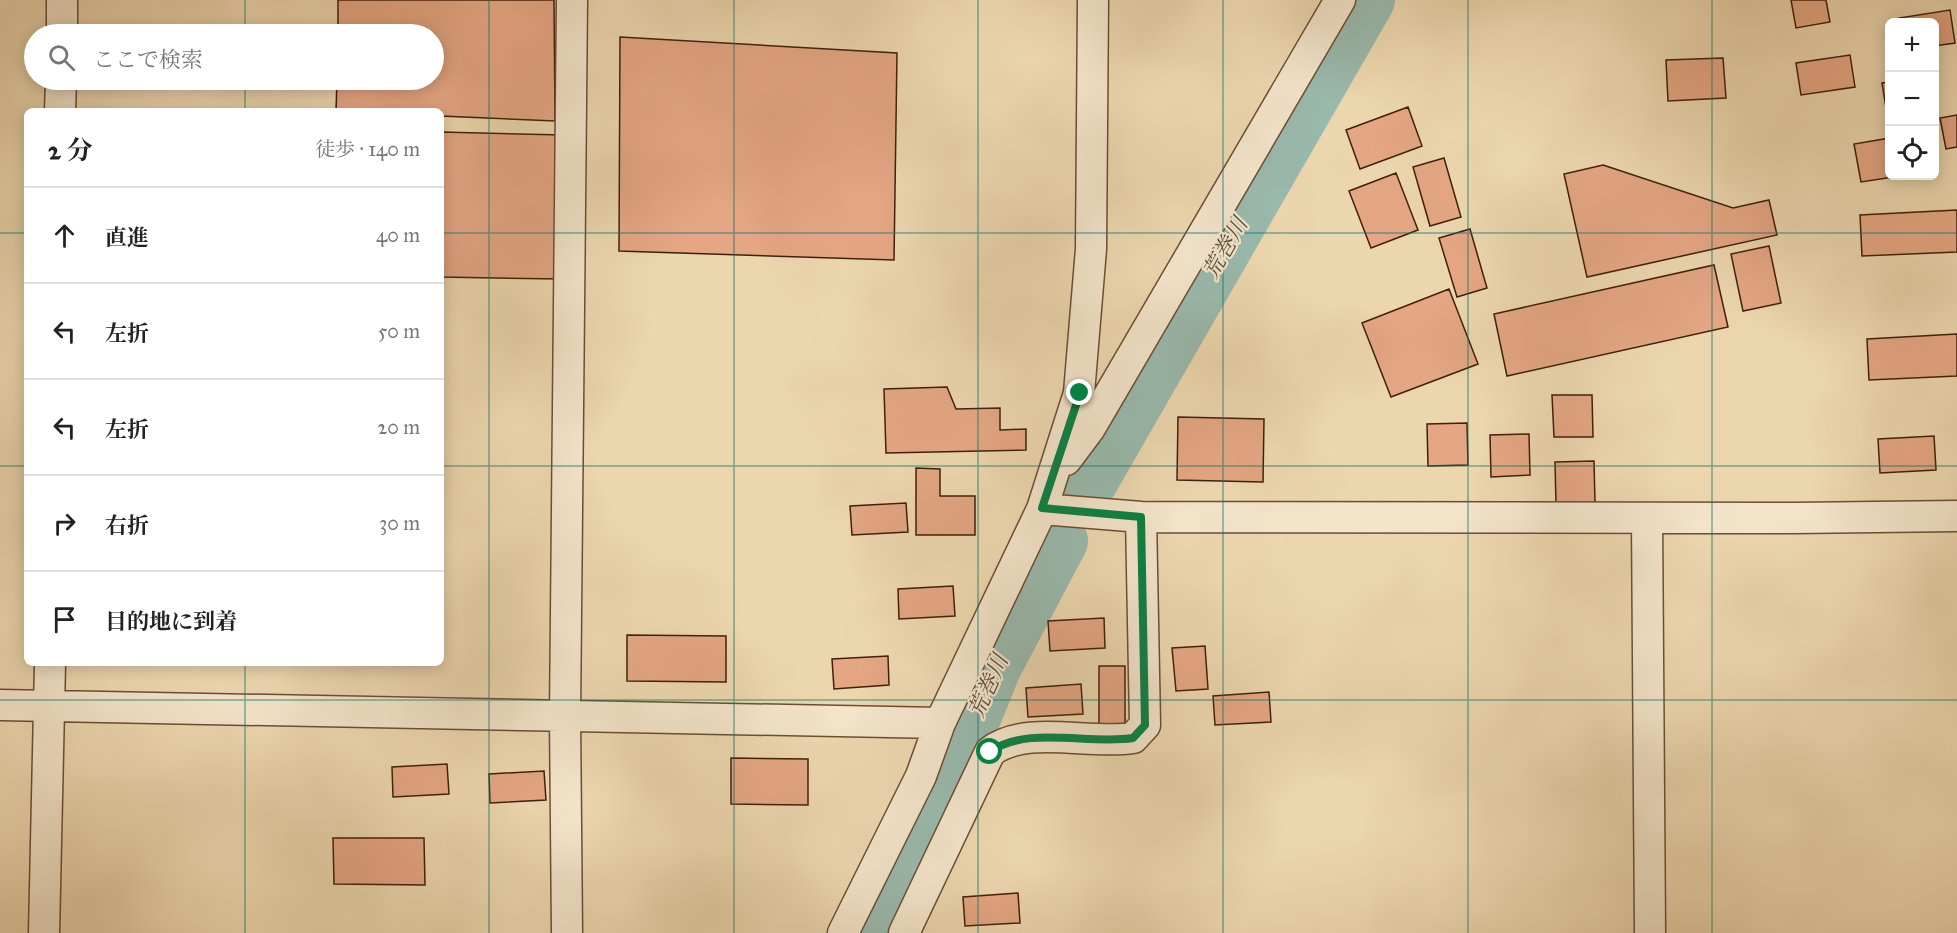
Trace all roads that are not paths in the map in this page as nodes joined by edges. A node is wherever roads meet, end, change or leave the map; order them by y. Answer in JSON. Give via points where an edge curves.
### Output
{"nodes":[{"id":1,"x":62,"y":0,"type":"edge"},
{"id":2,"x":572,"y":0,"type":"edge"},
{"id":3,"x":1093,"y":0,"type":"edge"},
{"id":4,"x":1340,"y":0,"type":"edge"},
{"id":5,"x":62,"y":24,"type":"edge"},
{"id":6,"x":61,"y":90,"type":"edge"},
{"id":7,"x":60,"y":108,"type":"edge"},
{"id":8,"x":1054,"y":477,"type":"junction"},
{"id":9,"x":1042,"y":508,"type":"junction"},
{"id":10,"x":1957,"y":516,"type":"edge"},
{"id":11,"x":1141,"y":517,"type":"junction"},
{"id":12,"x":1647,"y":518,"type":"junction"},
{"id":13,"x":50,"y":666,"type":"edge"},
{"id":14,"x":0,"y":705,"type":"edge"},
{"id":15,"x":49,"y":705,"type":"junction"},
{"id":16,"x":565,"y":716,"type":"junction"},
{"id":17,"x":940,"y":723,"type":"junction"},
{"id":18,"x":44,"y":933,"type":"edge"},
{"id":19,"x":567,"y":933,"type":"edge"},
{"id":20,"x":843,"y":933,"type":"edge"},
{"id":21,"x":904,"y":933,"type":"edge"},
{"id":22,"x":1650,"y":933,"type":"edge"}],
"edges":[{"from":1,"to":5,"type":"street"},
{"from":2,"to":16,"type":"street"},
{"from":3,"to":8,"type":"street","via":[[1091,249],[1085,344],[1080,393]]},
{"from":4,"to":8,"type":"street","via":[[1090,428]]},
{"from":6,"to":7,"type":"street"},
{"from":8,"to":9,"type":"street"},
{"from":9,"to":11,"type":"street"},
{"from":9,"to":17,"type":"street"},
{"from":10,"to":12,"type":"street"},
{"from":11,"to":12,"type":"street"},
{"from":11,"to":21,"type":"street","via":[[1145,725],[1133,738],[1018,738],[990,752]]},
{"from":12,"to":22,"type":"street"},
{"from":13,"to":15,"type":"street"},
{"from":14,"to":15,"type":"street"},
{"from":15,"to":16,"type":"street"},
{"from":15,"to":18,"type":"street"},
{"from":16,"to":17,"type":"street"},
{"from":16,"to":19,"type":"street"},
{"from":17,"to":20,"type":"street","via":[[921,776]]}]}
